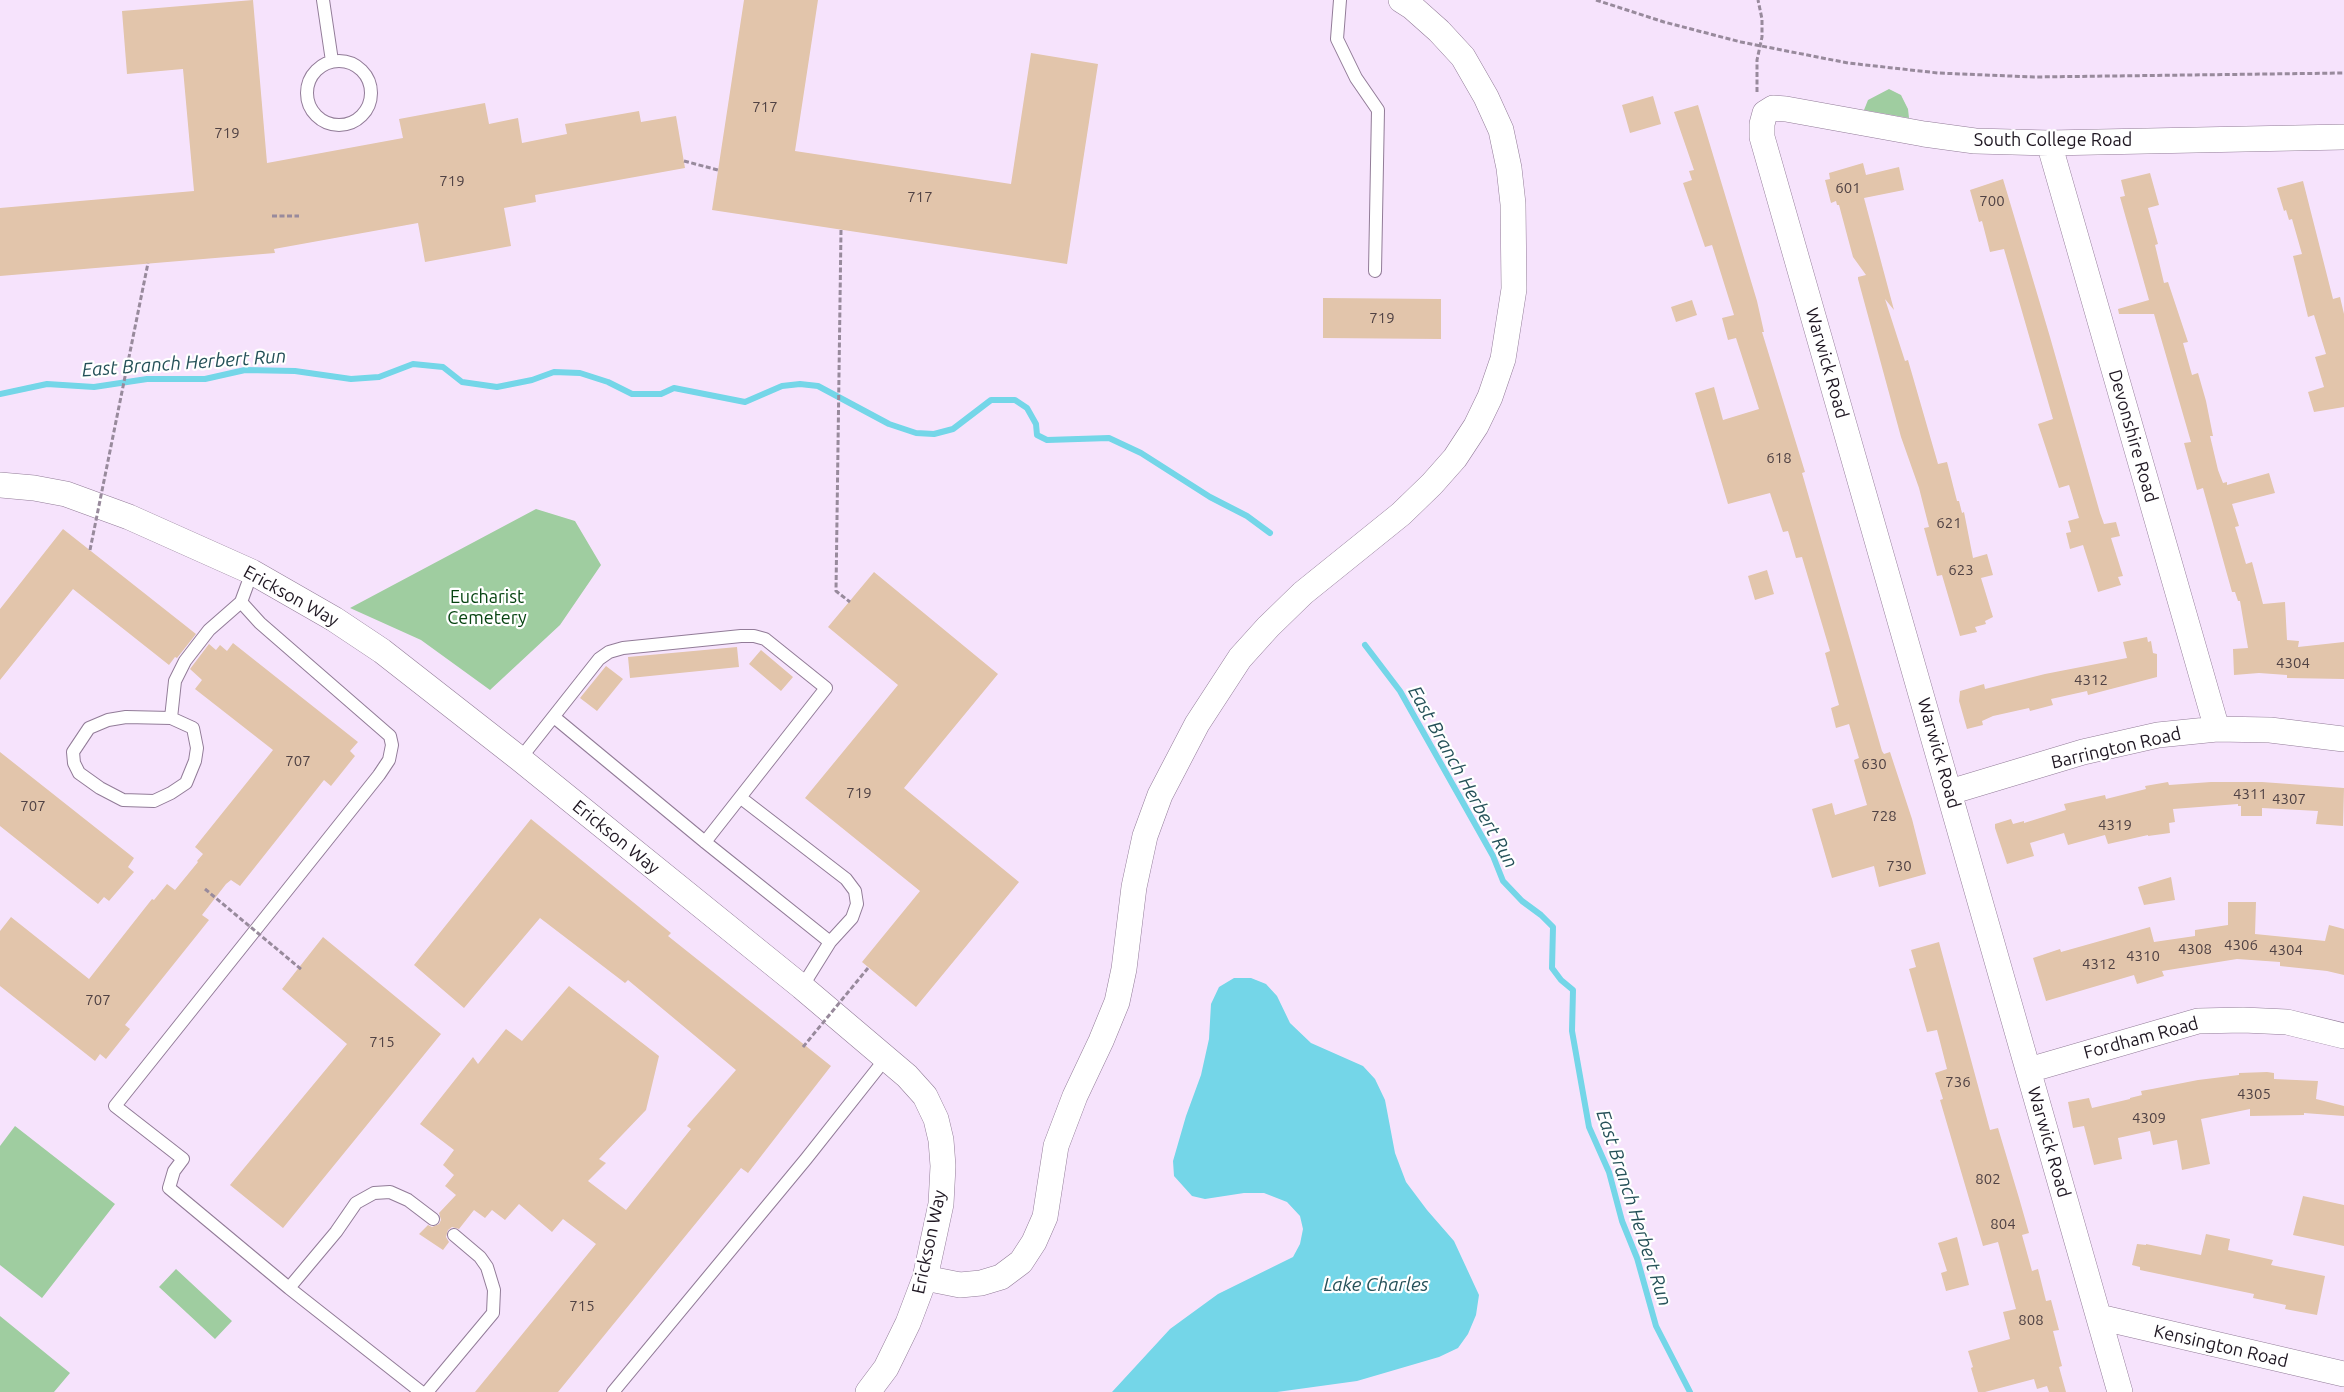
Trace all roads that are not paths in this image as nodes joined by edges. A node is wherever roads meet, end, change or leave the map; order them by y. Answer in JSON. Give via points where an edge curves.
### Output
{"nodes":[{"id":1,"x":323,"y":0,"type":"edge"},
{"id":2,"x":1340,"y":0,"type":"edge"},
{"id":3,"x":1401,"y":0,"type":"edge"},
{"id":4,"x":332,"y":61,"type":"junction"},
{"id":5,"x":1765,"y":113,"type":"joint"},
{"id":6,"x":2344,"y":136,"type":"edge"},
{"id":7,"x":2049,"y":143,"type":"junction"},
{"id":8,"x":1375,"y":271,"type":"dead end"},
{"id":9,"x":0,"y":485,"type":"edge"},
{"id":10,"x":252,"y":572,"type":"junction"},
{"id":11,"x":242,"y":602,"type":"junction"},
{"id":12,"x":554,"y":717,"type":"junction"},
{"id":13,"x":171,"y":718,"type":"junction"},
{"id":14,"x":2216,"y":729,"type":"junction"},
{"id":15,"x":2344,"y":739,"type":"edge"},
{"id":16,"x":520,"y":759,"type":"junction"},
{"id":17,"x":1950,"y":792,"type":"junction"},
{"id":18,"x":741,"y":798,"type":"junction"},
{"id":19,"x":705,"y":842,"type":"junction"},
{"id":20,"x":830,"y":942,"type":"junction"},
{"id":21,"x":802,"y":987,"type":"junction"},
{"id":22,"x":2344,"y":1036,"type":"edge"},
{"id":23,"x":886,"y":1058,"type":"junction"},
{"id":24,"x":2028,"y":1070,"type":"junction"},
{"id":25,"x":433,"y":1219,"type":"dead end"},
{"id":26,"x":454,"y":1235,"type":"dead end"},
{"id":27,"x":925,"y":1278,"type":"junction"},
{"id":28,"x":289,"y":1288,"type":"junction"},
{"id":29,"x":2099,"y":1316,"type":"junction"},
{"id":30,"x":2344,"y":1374,"type":"edge"},
{"id":31,"x":421,"y":1392,"type":"edge"},
{"id":32,"x":426,"y":1392,"type":"edge"},
{"id":33,"x":613,"y":1392,"type":"edge"},
{"id":34,"x":868,"y":1392,"type":"edge"},
{"id":35,"x":2120,"y":1392,"type":"edge"}],
"edges":[{"from":1,"to":4,"type":"lane"},
{"from":2,"to":8,"type":"lane","via":[[1337,39],[1356,78],[1378,110]]},
{"from":3,"to":27,"type":"street","via":[[1439,31],[1463,57],[1501,130],[1513,204],[1514,289],[1504,351],[1490,397],[1455,458],[1432,484],[1401,514],[1303,593],[1240,658],[1177,762],[1160,795],[1145,836],[1116,1002],[1056,1146],[1045,1217],[1034,1242],[1021,1262],[1001,1277],[960,1285]]},
{"from":4,"to":4,"type":"lane","via":[[321,66],[309,82],[309,104],[312,111],[327,122],[346,124],[360,117],[367,108],[371,94],[369,83],[355,65]]},
{"from":5,"to":7,"type":"street","name":"South College Road","via":[[1773,108],[1786,109],[1975,141]]},
{"from":5,"to":17,"type":"street","name":"Warwick Road","via":[[1762,137]]},
{"from":6,"to":7,"type":"street","name":"South College Road"},
{"from":7,"to":14,"type":"street","name":"Devonshire Road"},
{"from":9,"to":10,"type":"street","name":"Erickson Way","via":[[66,494],[129,517]]},
{"from":10,"to":11,"type":"lane"},
{"from":10,"to":16,"type":"street","name":"Erickson Way","via":[[382,651]]},
{"from":11,"to":13,"type":"lane","via":[[209,630],[185,661],[175,681]]},
{"from":11,"to":28,"type":"lane","via":[[260,623],[390,736],[389,760],[115,1106],[183,1159],[169,1188]]},
{"from":12,"to":16,"type":"lane"},
{"from":12,"to":18,"type":"lane","via":[[599,659],[609,652],[741,636],[765,639],[826,688]]},
{"from":12,"to":19,"type":"lane"},
{"from":13,"to":13,"type":"lane","via":[[126,717],[89,728],[74,752],[74,764],[79,773],[123,800],[154,801],[171,793],[186,784],[197,748],[193,728]]},
{"from":14,"to":15,"type":"street","name":"Barrington Road","via":[[2270,730]]},
{"from":14,"to":17,"type":"street","name":"Barrington Road","via":[[2158,734],[2083,752]]},
{"from":16,"to":21,"type":"street","name":"Erickson Way"},
{"from":17,"to":24,"type":"street","name":"Warwick Road"},
{"from":18,"to":19,"type":"lane"},
{"from":18,"to":20,"type":"lane","via":[[846,879],[855,891],[857,904],[852,918]]},
{"from":19,"to":20,"type":"lane"},
{"from":20,"to":21,"type":"lane"},
{"from":21,"to":23,"type":"street","name":"Erickson Way"},
{"from":22,"to":24,"type":"street","name":"Fordham Road","via":[[2287,1022],[2198,1021]]},
{"from":23,"to":27,"type":"street","name":"Erickson Way","via":[[925,1096],[941,1140],[941,1204]]},
{"from":23,"to":33,"type":"lane"},
{"from":24,"to":29,"type":"street","name":"Warwick Road"},
{"from":25,"to":28,"type":"lane","via":[[408,1200],[390,1192],[374,1193],[356,1203]]},
{"from":26,"to":32,"type":"lane","via":[[480,1256],[487,1267],[494,1290],[493,1313]]},
{"from":27,"to":34,"type":"street","name":"Erickson Way","via":[[886,1368]]},
{"from":28,"to":31,"type":"lane"},
{"from":29,"to":30,"type":"street","name":"Kensington Road"},
{"from":29,"to":35,"type":"street","name":"Warwick Road"}]}
